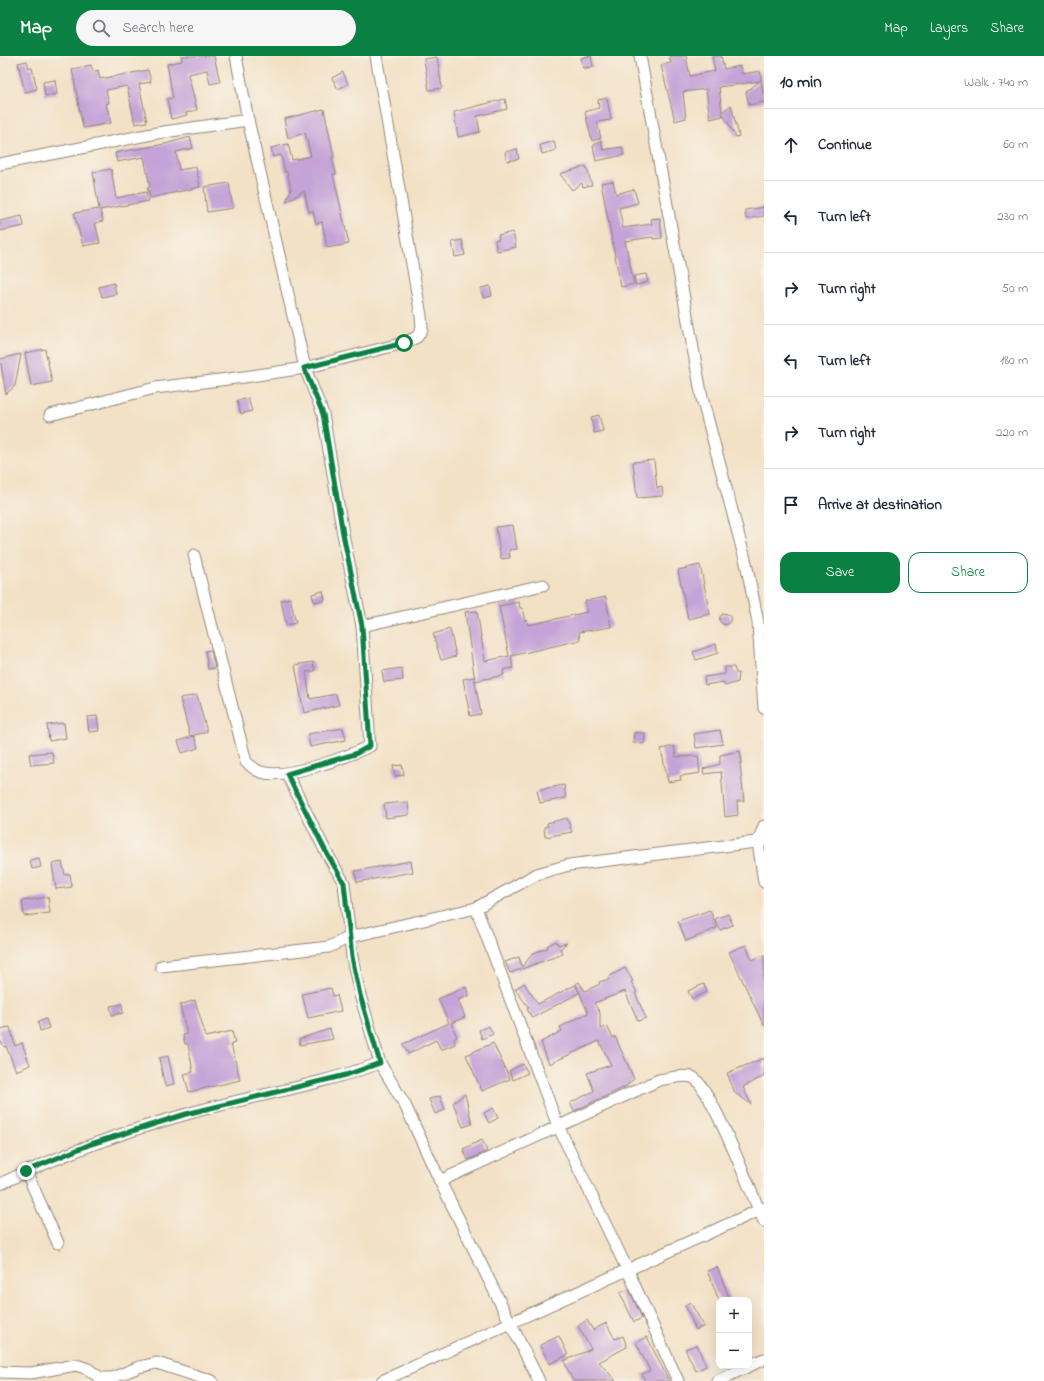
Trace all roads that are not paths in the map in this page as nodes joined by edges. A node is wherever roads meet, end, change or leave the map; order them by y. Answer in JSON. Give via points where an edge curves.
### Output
{"nodes":[{"id":1,"x":236,"y":56,"type":"edge"},
{"id":2,"x":376,"y":56,"type":"edge"},
{"id":3,"x":640,"y":56,"type":"edge"},
{"id":4,"x":248,"y":120,"type":"junction"},
{"id":5,"x":0,"y":164,"type":"edge"},
{"id":6,"x":304,"y":368,"type":"junction"},
{"id":7,"x":50,"y":415,"type":"dead end"},
{"id":8,"x":194,"y":555,"type":"dead end"},
{"id":9,"x":543,"y":584,"type":"dead end"},
{"id":10,"x":362,"y":626,"type":"junction"},
{"id":11,"x":764,"y":708,"type":"edge"},
{"id":12,"x":287,"y":774,"type":"junction"},
{"id":13,"x":764,"y":826,"type":"edge"},
{"id":14,"x":761,"y":841,"type":"edge"},
{"id":15,"x":764,"y":882,"type":"edge"},
{"id":16,"x":476,"y":908,"type":"junction"},
{"id":17,"x":350,"y":937,"type":"junction"},
{"id":18,"x":161,"y":966,"type":"dead end"},
{"id":19,"x":380,"y":1063,"type":"junction"},
{"id":20,"x":558,"y":1126,"type":"junction"},
{"id":21,"x":26,"y":1171,"type":"junction"},
{"id":22,"x":440,"y":1181,"type":"junction"},
{"id":23,"x":0,"y":1184,"type":"edge"},
{"id":24,"x":761,"y":1209,"type":"edge"},
{"id":25,"x":764,"y":1221,"type":"edge"},
{"id":26,"x":58,"y":1243,"type":"dead end"},
{"id":27,"x":628,"y":1271,"type":"junction"},
{"id":28,"x":510,"y":1322,"type":"junction"},
{"id":29,"x":764,"y":1359,"type":"edge"},
{"id":30,"x":0,"y":1372,"type":"edge"},
{"id":31,"x":212,"y":1381,"type":"edge"},
{"id":32,"x":382,"y":1381,"type":"edge"},
{"id":33,"x":539,"y":1381,"type":"edge"},
{"id":34,"x":678,"y":1381,"type":"edge"},
{"id":35,"x":717,"y":1381,"type":"edge"}],
"edges":[{"from":1,"to":4,"type":"street"},
{"from":2,"to":6,"type":"street","via":[[422,329],[417,337],[404,343]]},
{"from":3,"to":11,"type":"street","via":[[702,398],[746,563],[758,622]]},
{"from":4,"to":5,"type":"street","via":[[157,133]]},
{"from":4,"to":6,"type":"street"},
{"from":6,"to":7,"type":"street","via":[[155,388]]},
{"from":6,"to":10,"type":"street","via":[[323,414],[343,534]]},
{"from":8,"to":12,"type":"street","via":[[246,762],[262,772]]},
{"from":9,"to":10,"type":"street"},
{"from":10,"to":12,"type":"street","via":[[370,746],[355,754]]},
{"from":12,"to":17,"type":"street","via":[[344,883]]},
{"from":13,"to":14,"type":"street"},
{"from":14,"to":15,"type":"street"},
{"from":14,"to":16,"type":"street","via":[[569,864],[537,874]]},
{"from":16,"to":17,"type":"street"},
{"from":16,"to":20,"type":"street"},
{"from":17,"to":18,"type":"street","via":[[329,947]]},
{"from":17,"to":19,"type":"street","via":[[360,995]]},
{"from":19,"to":21,"type":"street","via":[[346,1075],[186,1114],[91,1144]]},
{"from":19,"to":22,"type":"street","via":[[405,1106]]},
{"from":20,"to":22,"type":"street"},
{"from":20,"to":24,"type":"street","via":[[659,1080],[692,1077],[701,1083]]},
{"from":20,"to":27,"type":"street"},
{"from":21,"to":23,"type":"street"},
{"from":21,"to":26,"type":"street"},
{"from":22,"to":28,"type":"street"},
{"from":24,"to":25,"type":"street"},
{"from":24,"to":27,"type":"street"},
{"from":27,"to":28,"type":"street"},
{"from":27,"to":34,"type":"street"},
{"from":28,"to":32,"type":"street"},
{"from":28,"to":33,"type":"street"},
{"from":29,"to":35,"type":"street"},
{"from":30,"to":31,"type":"street","via":[[31,1373],[76,1365],[88,1369],[100,1378],[112,1378],[158,1363]]}]}
